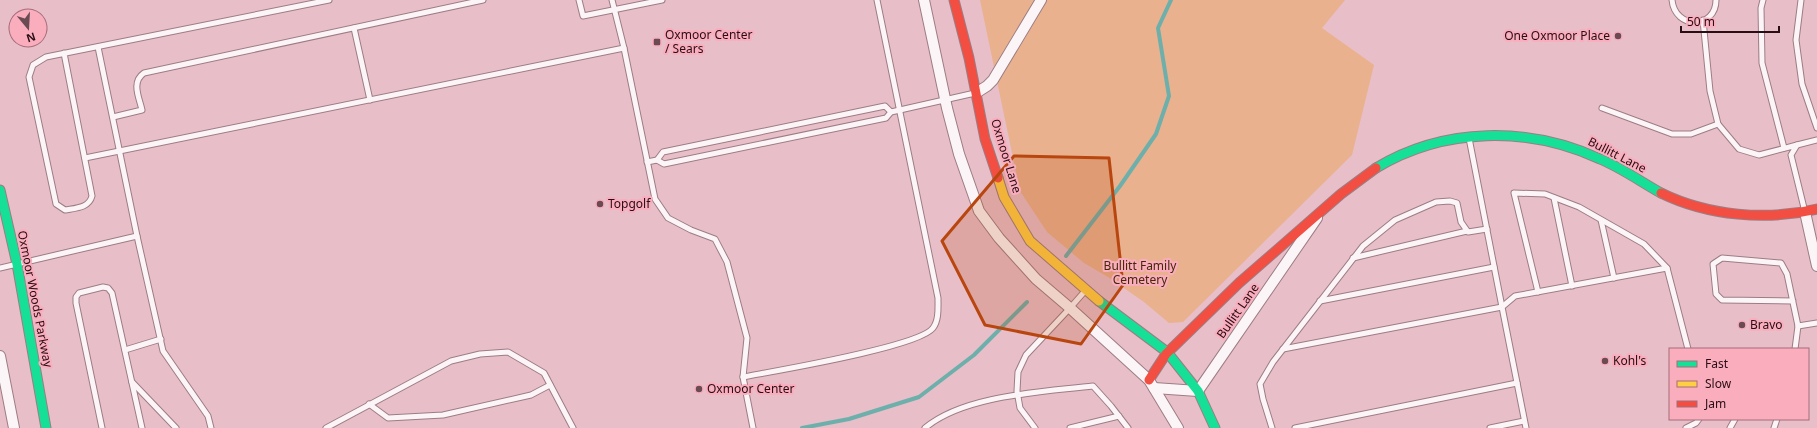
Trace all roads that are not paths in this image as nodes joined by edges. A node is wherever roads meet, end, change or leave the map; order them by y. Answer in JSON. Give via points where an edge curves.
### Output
{"nodes":[{"id":1,"x":329,"y":0,"type":"edge"},
{"id":2,"x":483,"y":0,"type":"edge"},
{"id":3,"x":579,"y":0,"type":"edge"},
{"id":4,"x":612,"y":0,"type":"edge"},
{"id":5,"x":662,"y":0,"type":"edge"},
{"id":6,"x":878,"y":0,"type":"edge"},
{"id":7,"x":924,"y":0,"type":"edge"},
{"id":8,"x":954,"y":0,"type":"edge"},
{"id":9,"x":1041,"y":0,"type":"edge"},
{"id":10,"x":1672,"y":0,"type":"edge"},
{"id":11,"x":1716,"y":0,"type":"edge"},
{"id":12,"x":1763,"y":0,"type":"edge"},
{"id":13,"x":1801,"y":0,"type":"edge"},
{"id":14,"x":648,"y":1,"type":"edge"},
{"id":15,"x":615,"y":10,"type":"junction"},
{"id":16,"x":1703,"y":20,"type":"junction"},
{"id":17,"x":354,"y":28,"type":"junction"},
{"id":18,"x":98,"y":47,"type":"junction"},
{"id":19,"x":624,"y":48,"type":"junction"},
{"id":20,"x":64,"y":54,"type":"junction"},
{"id":21,"x":976,"y":93,"type":"junction"},
{"id":22,"x":370,"y":100,"type":"junction"},
{"id":23,"x":945,"y":100,"type":"junction"},
{"id":24,"x":1602,"y":108,"type":"dead end"},
{"id":25,"x":899,"y":110,"type":"junction"},
{"id":26,"x":891,"y":112,"type":"junction"},
{"id":27,"x":113,"y":117,"type":"junction"},
{"id":28,"x":1718,"y":124,"type":"junction"},
{"id":29,"x":1817,"y":128,"type":"edge"},
{"id":30,"x":1469,"y":137,"type":"junction"},
{"id":31,"x":1817,"y":140,"type":"edge"},
{"id":32,"x":1797,"y":145,"type":"junction"},
{"id":33,"x":1784,"y":148,"type":"junction"},
{"id":34,"x":120,"y":151,"type":"junction"},
{"id":35,"x":85,"y":158,"type":"junction"},
{"id":36,"x":657,"y":160,"type":"junction"},
{"id":37,"x":647,"y":162,"type":"junction"},
{"id":38,"x":0,"y":190,"type":"edge"},
{"id":39,"x":1554,"y":198,"type":"junction"},
{"id":40,"x":1324,"y":208,"type":"junction"},
{"id":41,"x":1817,"y":209,"type":"edge"},
{"id":42,"x":1805,"y":212,"type":"junction"},
{"id":43,"x":1601,"y":220,"type":"junction"},
{"id":44,"x":1487,"y":229,"type":"junction"},
{"id":45,"x":1467,"y":231,"type":"junction"},
{"id":46,"x":137,"y":236,"type":"junction"},
{"id":47,"x":1353,"y":258,"type":"junction"},
{"id":48,"x":17,"y":264,"type":"junction"},
{"id":49,"x":1817,"y":266,"type":"edge"},
{"id":50,"x":1494,"y":267,"type":"junction"},
{"id":51,"x":0,"y":268,"type":"edge"},
{"id":52,"x":1667,"y":268,"type":"junction"},
{"id":53,"x":1614,"y":278,"type":"junction"},
{"id":54,"x":1572,"y":286,"type":"junction"},
{"id":55,"x":1085,"y":290,"type":"junction"},
{"id":56,"x":1538,"y":292,"type":"junction"},
{"id":57,"x":1320,"y":301,"type":"junction"},
{"id":58,"x":1793,"y":301,"type":"junction"},
{"id":59,"x":1502,"y":307,"type":"junction"},
{"id":60,"x":1070,"y":308,"type":"junction"},
{"id":61,"x":1817,"y":322,"type":"edge"},
{"id":62,"x":1798,"y":326,"type":"junction"},
{"id":63,"x":161,"y":339,"type":"junction"},
{"id":64,"x":1688,"y":348,"type":"edge"},
{"id":65,"x":1795,"y":348,"type":"edge"},
{"id":66,"x":125,"y":350,"type":"junction"},
{"id":67,"x":1283,"y":350,"type":"junction"},
{"id":68,"x":1167,"y":352,"type":"junction"},
{"id":69,"x":0,"y":356,"type":"edge"},
{"id":70,"x":743,"y":377,"type":"junction"},
{"id":71,"x":132,"y":382,"type":"junction"},
{"id":72,"x":1517,"y":382,"type":"junction"},
{"id":73,"x":550,"y":384,"type":"junction"},
{"id":74,"x":1151,"y":384,"type":"junction"},
{"id":75,"x":1198,"y":391,"type":"junction"},
{"id":76,"x":1018,"y":395,"type":"junction"},
{"id":77,"x":370,"y":404,"type":"junction"},
{"id":78,"x":1118,"y":416,"type":"junction"},
{"id":79,"x":1698,"y":420,"type":"edge"},
{"id":80,"x":1524,"y":421,"type":"junction"},
{"id":81,"x":14,"y":428,"type":"edge"},
{"id":82,"x":46,"y":428,"type":"edge"},
{"id":83,"x":102,"y":428,"type":"edge"},
{"id":84,"x":142,"y":428,"type":"edge"},
{"id":85,"x":176,"y":428,"type":"edge"},
{"id":86,"x":211,"y":428,"type":"edge"},
{"id":87,"x":326,"y":428,"type":"edge"},
{"id":88,"x":573,"y":428,"type":"edge"},
{"id":89,"x":753,"y":428,"type":"edge"},
{"id":90,"x":925,"y":428,"type":"edge"},
{"id":91,"x":1035,"y":428,"type":"edge"},
{"id":92,"x":1070,"y":428,"type":"edge"},
{"id":93,"x":1128,"y":428,"type":"edge"},
{"id":94,"x":1178,"y":428,"type":"edge"},
{"id":95,"x":1215,"y":428,"type":"edge"},
{"id":96,"x":1272,"y":428,"type":"edge"},
{"id":97,"x":1295,"y":428,"type":"edge"},
{"id":98,"x":1490,"y":428,"type":"edge"},
{"id":99,"x":1526,"y":428,"type":"edge"},
{"id":100,"x":1686,"y":428,"type":"edge"}],
"edges":[{"from":1,"to":18,"type":"lane"},
{"from":2,"to":17,"type":"lane"},
{"from":3,"to":15,"type":"lane","via":[[583,16]]},
{"from":4,"to":15,"type":"lane"},
{"from":5,"to":14,"type":"lane"},
{"from":6,"to":25,"type":"lane"},
{"from":7,"to":23,"type":"street"},
{"from":8,"to":21,"type":"street","name":"Oxmoor Lane"},
{"from":9,"to":21,"type":"street","via":[[993,80]]},
{"from":10,"to":16,"type":"lane","via":[[1673,8],[1683,19],[1690,22]]},
{"from":11,"to":16,"type":"lane","via":[[1714,11]]},
{"from":12,"to":33,"type":"lane","via":[[1762,63]]},
{"from":13,"to":29,"type":"lane","via":[[1796,40],[1802,84]]},
{"from":14,"to":15,"type":"lane"},
{"from":15,"to":19,"type":"lane"},
{"from":16,"to":28,"type":"lane","via":[[1710,91]]},
{"from":17,"to":22,"type":"lane"},
{"from":17,"to":27,"type":"lane","via":[[144,73],[138,77],[136,83],[142,110]]},
{"from":18,"to":20,"type":"lane"},
{"from":18,"to":27,"type":"lane"},
{"from":19,"to":22,"type":"lane"},
{"from":19,"to":37,"type":"lane"},
{"from":20,"to":35,"type":"lane"},
{"from":20,"to":35,"type":"lane","via":[[46,57],[33,65],[30,77],[56,204],[60,208],[65,210],[86,205],[91,201]]},
{"from":21,"to":23,"type":"lane"},
{"from":21,"to":55,"type":"street","name":"Oxmoor Lane","via":[[985,139],[1004,196],[1030,241]]},
{"from":22,"to":34,"type":"lane"},
{"from":23,"to":25,"type":"lane"},
{"from":23,"to":60,"type":"street","via":[[963,169],[979,211],[999,238],[1036,279]]},
{"from":24,"to":28,"type":"lane","via":[[1672,134],[1691,134]]},
{"from":25,"to":26,"type":"lane"},
{"from":25,"to":70,"type":"lane","via":[[938,298],[938,314],[933,329],[893,347]]},
{"from":26,"to":36,"type":"lane","via":[[886,118],[664,164]]},
{"from":26,"to":36,"type":"lane","via":[[886,106],[663,152]]},
{"from":27,"to":34,"type":"lane"},
{"from":28,"to":33,"type":"lane","via":[[1739,149],[1759,155]]},
{"from":30,"to":40,"type":"street","name":"Bullitt Lane","via":[[1428,144],[1408,151],[1376,167]]},
{"from":30,"to":42,"type":"street","name":"Bullitt Lane","via":[[1520,136],[1558,143],[1590,154],[1669,196],[1711,209],[1768,215]]},
{"from":30,"to":44,"type":"lane"},
{"from":31,"to":32,"type":"lane"},
{"from":32,"to":33,"type":"lane"},
{"from":32,"to":42,"type":"lane","via":[[1791,155]]},
{"from":34,"to":35,"type":"lane"},
{"from":34,"to":46,"type":"lane"},
{"from":36,"to":37,"type":"lane"},
{"from":37,"to":70,"type":"lane","via":[[654,199],[668,218],[715,239],[727,262],[747,338]]},
{"from":38,"to":48,"type":"street","name":"Oxmoor Woods Parkway"},
{"from":39,"to":43,"type":"lane","via":[[1579,207]]},
{"from":39,"to":54,"type":"lane"},
{"from":39,"to":56,"type":"lane","via":[[1545,194],[1514,192]]},
{"from":40,"to":68,"type":"street","name":"Bullitt Lane","via":[[1254,267]]},
{"from":40,"to":75,"type":"street","name":"Bullitt Lane"},
{"from":41,"to":42,"type":"street","name":"Bullitt Lane"},
{"from":42,"to":49,"type":"street"},
{"from":43,"to":52,"type":"lane","via":[[1644,244]]},
{"from":43,"to":53,"type":"lane"},
{"from":44,"to":45,"type":"lane"},
{"from":44,"to":50,"type":"lane"},
{"from":45,"to":47,"type":"lane"},
{"from":45,"to":47,"type":"lane","via":[[1461,222],[1456,203],[1436,202],[1395,220],[1363,246]]},
{"from":46,"to":48,"type":"lane"},
{"from":46,"to":63,"type":"lane"},
{"from":47,"to":57,"type":"lane"},
{"from":48,"to":51,"type":"lane"},
{"from":48,"to":82,"type":"street","name":"Oxmoor Woods Parkway"},
{"from":50,"to":57,"type":"lane"},
{"from":50,"to":59,"type":"lane"},
{"from":52,"to":53,"type":"lane"},
{"from":52,"to":64,"type":"lane"},
{"from":53,"to":54,"type":"lane"},
{"from":54,"to":56,"type":"lane"},
{"from":55,"to":60,"type":"lane"},
{"from":55,"to":68,"type":"street","name":"Oxmoor Lane"},
{"from":56,"to":59,"type":"lane","via":[[1515,296]]},
{"from":57,"to":67,"type":"lane"},
{"from":58,"to":58,"type":"lane","via":[[1788,274],[1781,263],[1722,258],[1713,264],[1716,294],[1722,300]]},
{"from":58,"to":62,"type":"lane"},
{"from":59,"to":67,"type":"lane"},
{"from":59,"to":72,"type":"lane"},
{"from":60,"to":74,"type":"street"},
{"from":60,"to":76,"type":"lane","via":[[1026,355],[1018,372]]},
{"from":61,"to":62,"type":"lane"},
{"from":62,"to":65,"type":"lane"},
{"from":63,"to":66,"type":"lane"},
{"from":63,"to":86,"type":"lane","via":[[164,351],[208,416]]},
{"from":66,"to":71,"type":"lane"},
{"from":66,"to":83,"type":"lane","via":[[112,293],[108,288],[79,293],[76,303]]},
{"from":67,"to":96,"type":"lane","via":[[1260,384]]},
{"from":68,"to":74,"type":"street","name":"Bullitt Lane"},
{"from":68,"to":75,"type":"street","name":"Oxmoor Lane"},
{"from":69,"to":81,"type":"street"},
{"from":70,"to":89,"type":"lane"},
{"from":71,"to":84,"type":"lane"},
{"from":71,"to":85,"type":"lane"},
{"from":72,"to":80,"type":"lane"},
{"from":72,"to":97,"type":"lane"},
{"from":73,"to":77,"type":"lane","via":[[531,395],[443,415],[388,418]]},
{"from":73,"to":77,"type":"lane","via":[[544,373],[508,352],[480,354],[451,362]]},
{"from":73,"to":88,"type":"lane"},
{"from":74,"to":75,"type":"street"},
{"from":74,"to":94,"type":"street"},
{"from":75,"to":95,"type":"street","name":"Oxmoor Lane"},
{"from":76,"to":78,"type":"lane","via":[[1093,386]]},
{"from":76,"to":90,"type":"lane","via":[[963,407],[936,418]]},
{"from":76,"to":91,"type":"lane","via":[[1020,408]]},
{"from":77,"to":87,"type":"lane"},
{"from":78,"to":92,"type":"lane"},
{"from":78,"to":93,"type":"lane"},
{"from":79,"to":100,"type":"lane"},
{"from":80,"to":98,"type":"lane"},
{"from":80,"to":99,"type":"lane"}]}
